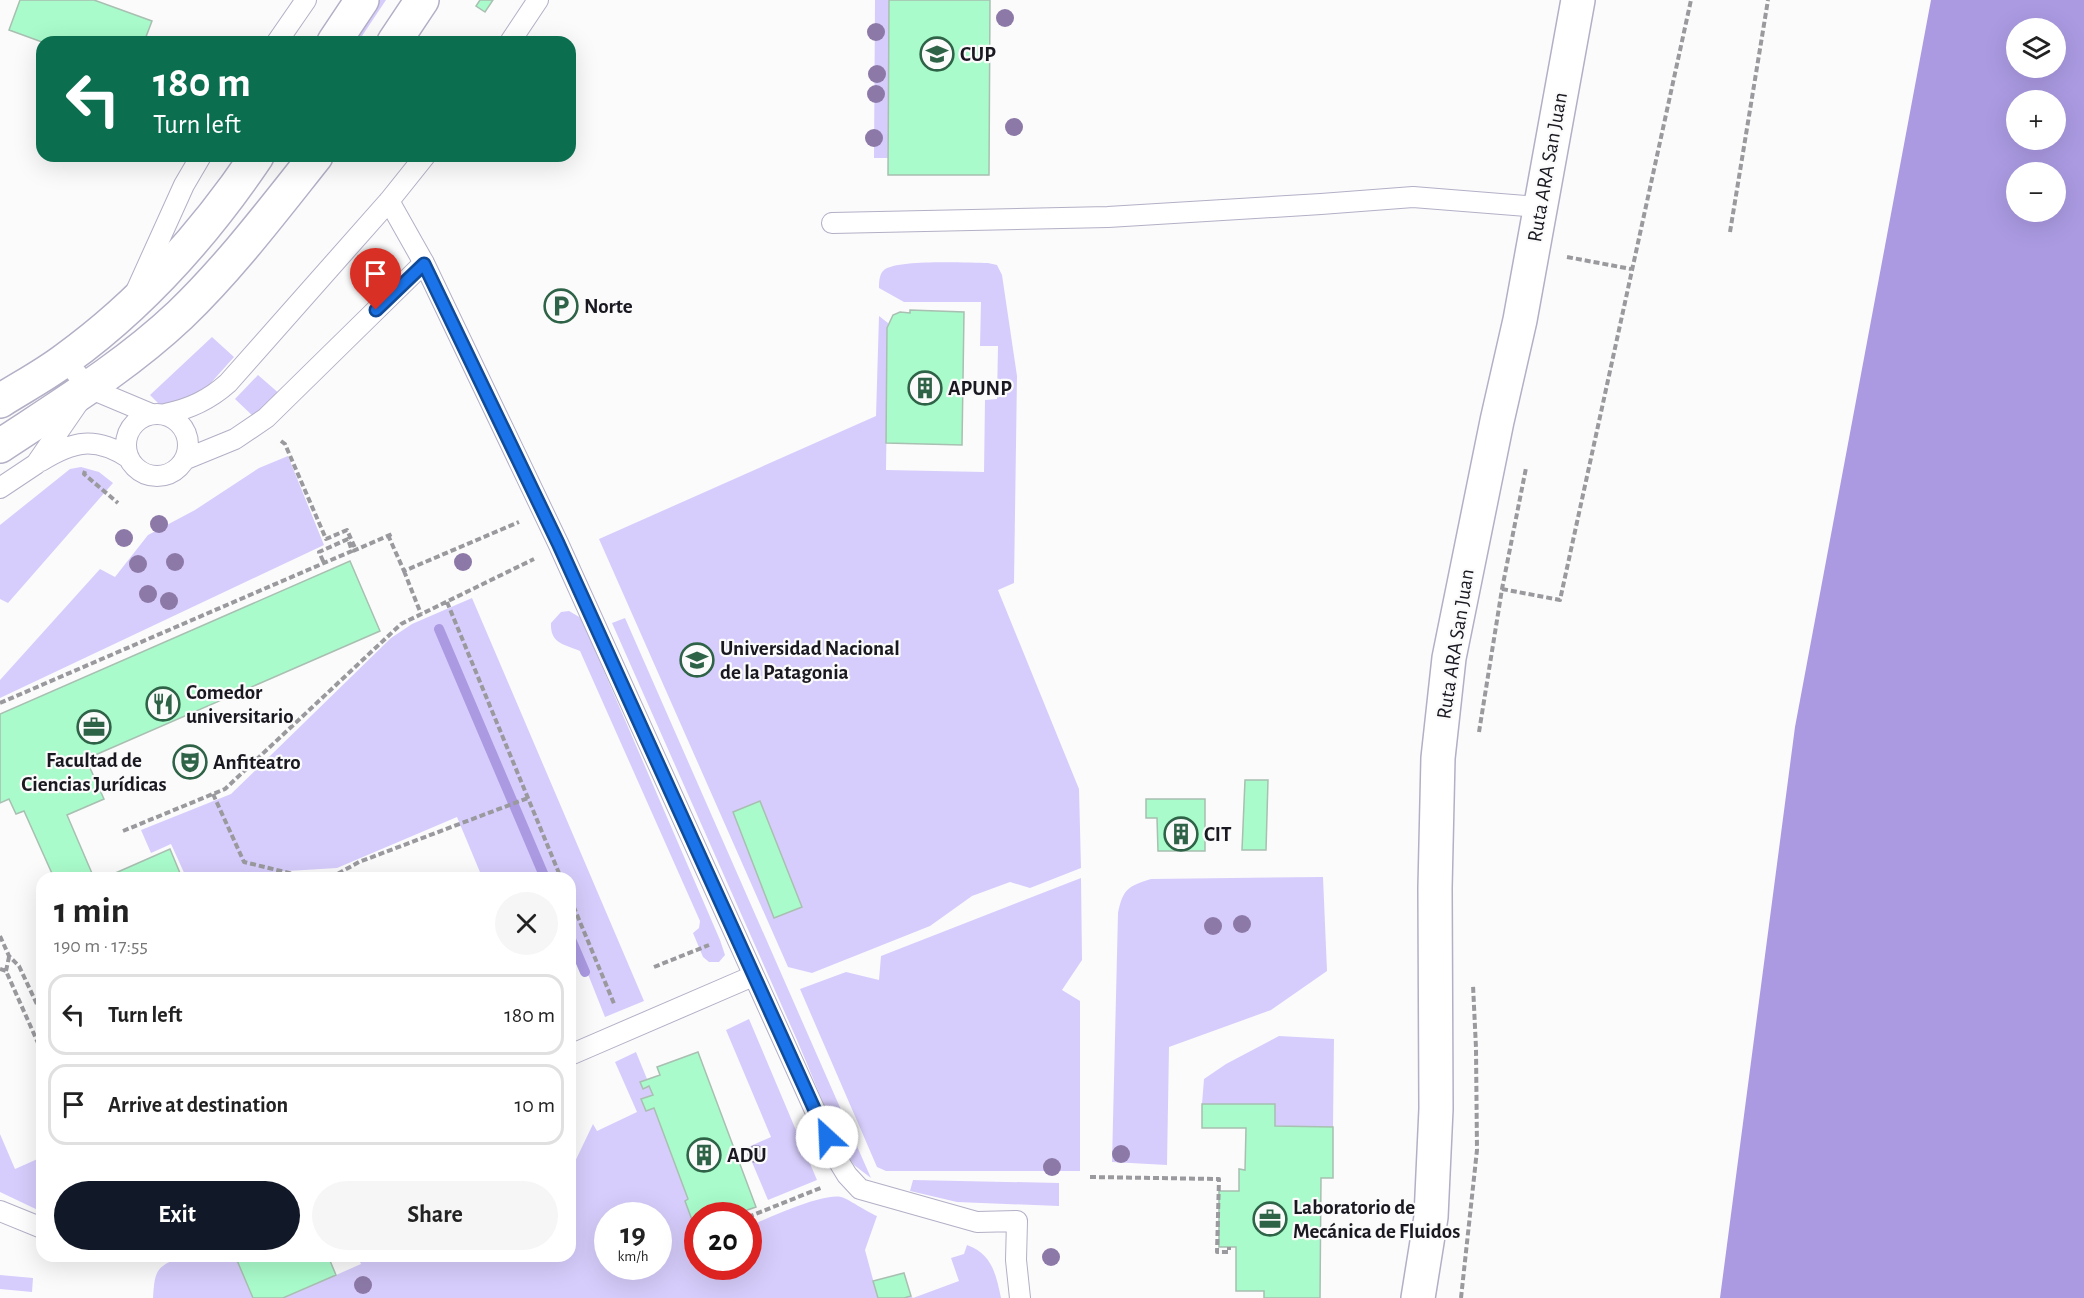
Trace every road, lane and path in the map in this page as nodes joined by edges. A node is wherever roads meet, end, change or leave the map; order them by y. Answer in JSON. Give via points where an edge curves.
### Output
{"nodes":[{"id":1,"x":306,"y":0,"type":"edge"},
{"id":2,"x":362,"y":0,"type":"edge"},
{"id":3,"x":422,"y":0,"type":"edge"},
{"id":4,"x":538,"y":0,"type":"edge"},
{"id":5,"x":1578,"y":0,"type":"edge"},
{"id":6,"x":1691,"y":0,"type":"edge"},
{"id":7,"x":1768,"y":0,"type":"edge"},
{"id":8,"x":281,"y":36,"type":"edge"},
{"id":9,"x":338,"y":36,"type":"edge"},
{"id":10,"x":398,"y":36,"type":"edge"},
{"id":11,"x":514,"y":36,"type":"edge"},
{"id":12,"x":197,"y":162,"type":"edge"},
{"id":13,"x":253,"y":162,"type":"edge"},
{"id":14,"x":311,"y":162,"type":"edge"},
{"id":15,"x":420,"y":162,"type":"edge"},
{"id":16,"x":389,"y":201,"type":"junction"},
{"id":17,"x":1539,"y":207,"type":"junction"},
{"id":18,"x":832,"y":223,"type":"dead end"},
{"id":19,"x":1730,"y":232,"type":"dead end"},
{"id":20,"x":424,"y":264,"type":"junction"},
{"id":21,"x":1565,"y":268,"type":"dead end"},
{"id":22,"x":1630,"y":269,"type":"junction"},
{"id":23,"x":127,"y":310,"type":"junction"},
{"id":24,"x":65,"y":360,"type":"junction"},
{"id":25,"x":89,"y":388,"type":"junction"},
{"id":26,"x":0,"y":401,"type":"edge"},
{"id":27,"x":158,"y":414,"type":"junction"},
{"id":28,"x":276,"y":437,"type":"dead end"},
{"id":29,"x":0,"y":446,"type":"edge"},
{"id":30,"x":129,"y":458,"type":"junction"},
{"id":31,"x":186,"y":459,"type":"junction"},
{"id":32,"x":1527,"y":463,"type":"dead end"},
{"id":33,"x":36,"y":464,"type":"junction"},
{"id":34,"x":0,"y":488,"type":"edge"},
{"id":35,"x":520,"y":522,"type":"dead end"},
{"id":36,"x":354,"y":550,"type":"junction"},
{"id":37,"x":536,"y":558,"type":"dead end"},
{"id":38,"x":324,"y":563,"type":"junction"},
{"id":39,"x":404,"y":571,"type":"junction"},
{"id":40,"x":1502,"y":589,"type":"junction"},
{"id":41,"x":447,"y":602,"type":"junction"},
{"id":42,"x":421,"y":614,"type":"junction"},
{"id":43,"x":0,"y":703,"type":"edge"},
{"id":44,"x":1478,"y":739,"type":"dead end"},
{"id":45,"x":213,"y":794,"type":"junction"},
{"id":46,"x":528,"y":798,"type":"junction"},
{"id":47,"x":123,"y":831,"type":"dead end"},
{"id":48,"x":285,"y":872,"type":"edge"},
{"id":49,"x":341,"y":872,"type":"edge"},
{"id":50,"x":559,"y":872,"type":"edge"},
{"id":51,"x":576,"y":912,"type":"edge"},
{"id":52,"x":0,"y":936,"type":"edge"},
{"id":53,"x":9,"y":956,"type":"junction"},
{"id":54,"x":0,"y":969,"type":"edge"},
{"id":55,"x":6,"y":971,"type":"junction"},
{"id":56,"x":753,"y":976,"type":"junction"},
{"id":57,"x":1473,"y":977,"type":"dead end"},
{"id":58,"x":36,"y":1003,"type":"edge"},
{"id":59,"x":616,"y":1009,"type":"dead end"},
{"id":60,"x":36,"y":1038,"type":"edge"},
{"id":61,"x":576,"y":1052,"type":"edge"},
{"id":62,"x":1090,"y":1177,"type":"dead end"},
{"id":63,"x":830,"y":1184,"type":"dead end"},
{"id":64,"x":0,"y":1211,"type":"edge"},
{"id":65,"x":762,"y":1211,"type":"edge"},
{"id":66,"x":36,"y":1226,"type":"edge"},
{"id":67,"x":1229,"y":1247,"type":"dead end"},
{"id":68,"x":1020,"y":1298,"type":"edge"},
{"id":69,"x":1418,"y":1298,"type":"edge"},
{"id":70,"x":1461,"y":1298,"type":"edge"}],
"edges":[{"from":1,"to":8,"type":"lane"},
{"from":2,"to":9,"type":"street"},
{"from":3,"to":10,"type":"street"},
{"from":4,"to":11,"type":"lane"},
{"from":5,"to":17,"type":"street","name":"Ruta ARA San Juan"},
{"from":6,"to":22,"type":"path"},
{"from":7,"to":19,"type":"path"},
{"from":12,"to":23,"type":"lane"},
{"from":13,"to":23,"type":"street","via":[[229,197]]},
{"from":14,"to":25,"type":"street","via":[[209,286],[144,346]]},
{"from":15,"to":16,"type":"lane"},
{"from":16,"to":20,"type":"lane"},
{"from":16,"to":27,"type":"lane","via":[[228,383],[196,405]]},
{"from":17,"to":18,"type":"lane","via":[[1413,197],[1108,217]]},
{"from":17,"to":69,"type":"street","name":"Ruta ARA San Juan","via":[[1520,321],[1449,657],[1437,758],[1436,1109],[1431,1217]]},
{"from":20,"to":31,"type":"lane","via":[[266,418],[235,439]]},
{"from":20,"to":56,"type":"lane","via":[[558,543]]},
{"from":21,"to":22,"type":"path","via":[[1568,254]]},
{"from":22,"to":40,"type":"path","via":[[1560,600]]},
{"from":23,"to":24,"type":"street"},
{"from":24,"to":25,"type":"lane"},
{"from":24,"to":26,"type":"street"},
{"from":25,"to":27,"type":"lane"},
{"from":25,"to":29,"type":"street"},
{"from":25,"to":33,"type":"lane"},
{"from":27,"to":30,"type":"lane","via":[[138,420],[129,430]]},
{"from":27,"to":31,"type":"lane","via":[[177,420],[186,430]]},
{"from":28,"to":36,"type":"path","via":[[285,444],[326,539],[347,530]]},
{"from":30,"to":31,"type":"lane","via":[[138,469],[164,476]]},
{"from":30,"to":33,"type":"lane","via":[[115,449],[76,443]]},
{"from":32,"to":40,"type":"path"},
{"from":33,"to":34,"type":"lane"},
{"from":35,"to":39,"type":"path"},
{"from":36,"to":38,"type":"path"},
{"from":36,"to":38,"type":"path","via":[[348,539],[319,552]]},
{"from":36,"to":39,"type":"path","via":[[390,535]]},
{"from":37,"to":41,"type":"path"},
{"from":38,"to":43,"type":"path"},
{"from":39,"to":42,"type":"path"},
{"from":40,"to":44,"type":"path"},
{"from":41,"to":42,"type":"path"},
{"from":41,"to":46,"type":"path"},
{"from":42,"to":45,"type":"path","via":[[401,624],[225,789]]},
{"from":45,"to":47,"type":"path"},
{"from":45,"to":48,"type":"path","via":[[244,862]]},
{"from":46,"to":49,"type":"path"},
{"from":46,"to":50,"type":"path"},
{"from":51,"to":59,"type":"path"},
{"from":52,"to":53,"type":"path"},
{"from":53,"to":55,"type":"path"},
{"from":53,"to":58,"type":"path","via":[[19,966]]},
{"from":54,"to":55,"type":"path"},
{"from":55,"to":60,"type":"path"},
{"from":56,"to":61,"type":"lane"},
{"from":56,"to":68,"type":"lane","via":[[847,1175],[860,1189],[977,1222],[1017,1221]]},
{"from":57,"to":70,"type":"path","via":[[1477,1150]]},
{"from":62,"to":67,"type":"path","via":[[1219,1179],[1217,1252],[1229,1252]]},
{"from":63,"to":65,"type":"path"},
{"from":64,"to":66,"type":"lane"}]}
